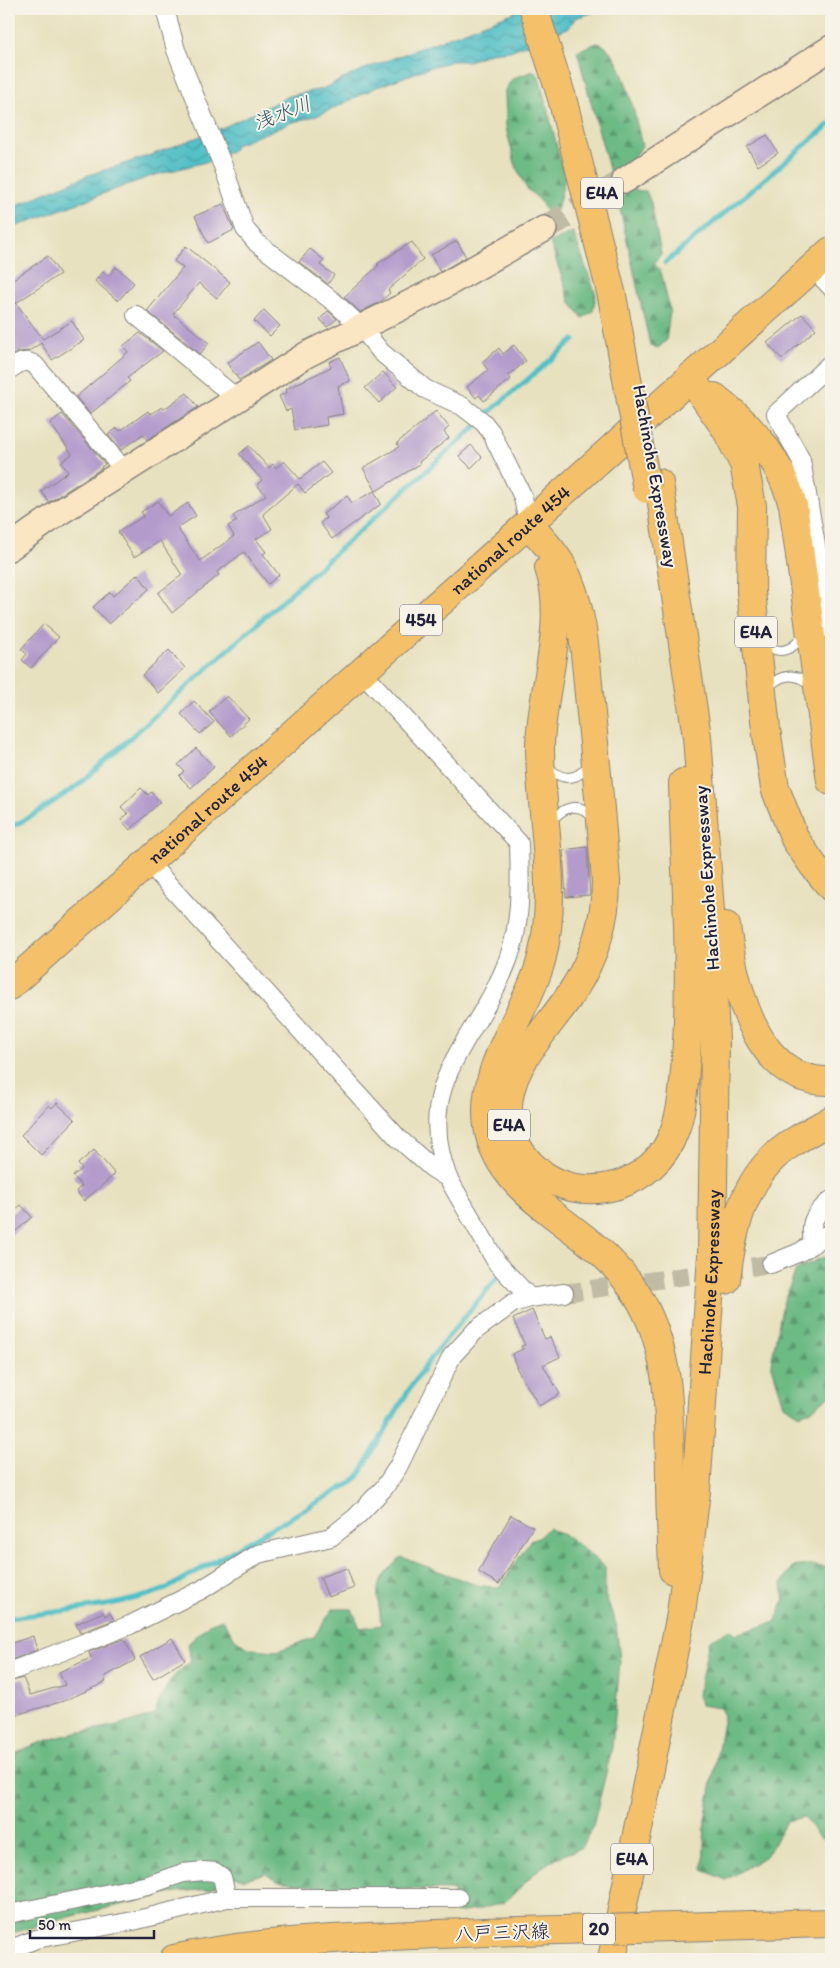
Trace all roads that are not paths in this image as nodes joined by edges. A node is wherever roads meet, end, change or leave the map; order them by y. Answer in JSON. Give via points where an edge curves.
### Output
{"nodes":[{"id":1,"x":165,"y":9,"type":"edge"},
{"id":2,"x":534,"y":9,"type":"edge"},
{"id":3,"x":548,"y":9,"type":"edge"},
{"id":4,"x":831,"y":48,"type":"edge"},
{"id":5,"x":569,"y":96,"type":"junction"},
{"id":6,"x":625,"y":180,"type":"tunnel mouth"},
{"id":7,"x":544,"y":229,"type":"tunnel mouth"},
{"id":8,"x":822,"y":259,"type":"edge"},
{"id":9,"x":831,"y":288,"type":"edge"},
{"id":10,"x":136,"y":315,"type":"dead end"},
{"id":11,"x":361,"y":327,"type":"junction"},
{"id":12,"x":831,"y":363,"type":"edge"},
{"id":13,"x":9,"y":370,"type":"edge"},
{"id":14,"x":690,"y":377,"type":"junction"},
{"id":15,"x":236,"y":398,"type":"junction"},
{"id":16,"x":124,"y":470,"type":"junction"},
{"id":17,"x":653,"y":486,"type":"junction"},
{"id":18,"x":528,"y":524,"type":"junction"},
{"id":19,"x":9,"y":548,"type":"edge"},
{"id":20,"x":807,"y":608,"type":"junction"},
{"id":21,"x":755,"y":623,"type":"junction"},
{"id":22,"x":831,"y":630,"type":"edge"},
{"id":23,"x":362,"y":672,"type":"junction"},
{"id":24,"x":763,"y":703,"type":"junction"},
{"id":25,"x":820,"y":703,"type":"junction"},
{"id":26,"x":681,"y":711,"type":"junction"},
{"id":27,"x":697,"y":737,"type":"junction"},
{"id":28,"x":540,"y":746,"type":"junction"},
{"id":29,"x":594,"y":746,"type":"junction"},
{"id":30,"x":831,"y":781,"type":"edge"},
{"id":31,"x":546,"y":833,"type":"junction"},
{"id":32,"x":602,"y":840,"type":"junction"},
{"id":33,"x":147,"y":861,"type":"junction"},
{"id":34,"x":831,"y":886,"type":"edge"},
{"id":35,"x":9,"y":986,"type":"edge"},
{"id":36,"x":831,"y":1081,"type":"edge"},
{"id":37,"x":831,"y":1120,"type":"edge"},
{"id":38,"x":448,"y":1178,"type":"junction"},
{"id":39,"x":831,"y":1200,"type":"edge"},
{"id":40,"x":831,"y":1232,"type":"edge"},
{"id":41,"x":813,"y":1244,"type":"junction"},
{"id":42,"x":771,"y":1264,"type":"tunnel mouth"},
{"id":43,"x":564,"y":1293,"type":"tunnel mouth"},
{"id":44,"x":530,"y":1298,"type":"junction"},
{"id":45,"x":696,"y":1491,"type":"junction"},
{"id":46,"x":673,"y":1580,"type":"junction"},
{"id":47,"x":9,"y":1672,"type":"edge"},
{"id":48,"x":652,"y":1759,"type":"junction"},
{"id":49,"x":227,"y":1898,"type":"junction"},
{"id":50,"x":458,"y":1898,"type":"dead end"},
{"id":51,"x":9,"y":1914,"type":"edge"},
{"id":52,"x":831,"y":1923,"type":"edge"},
{"id":53,"x":9,"y":1950,"type":"edge"},
{"id":54,"x":174,"y":1959,"type":"edge"},
{"id":55,"x":612,"y":1959,"type":"edge"}],
"edges":[{"from":1,"to":11,"type":"street","via":[[176,50],[245,229]]},
{"from":2,"to":5,"type":"main road","name":"Hachinohe Expressway"},
{"from":3,"to":5,"type":"main road","name":"Hachinohe Expressway"},
{"from":4,"to":6,"type":"street"},
{"from":5,"to":17,"type":"main road","name":"Hachinohe Expressway","number":"E4A","via":[[602,192]]},
{"from":7,"to":11,"type":"street"},
{"from":8,"to":9,"type":"street"},
{"from":8,"to":14,"type":"main road","name":"national route 454","number":"454"},
{"from":10,"to":15,"type":"street"},
{"from":11,"to":15,"type":"street","via":[[306,355]]},
{"from":11,"to":18,"type":"street","via":[[381,352],[425,389],[462,406],[483,422],[523,496]]},
{"from":12,"to":22,"type":"street","via":[[776,414],[801,460]]},
{"from":13,"to":16,"type":"street","via":[[22,361],[35,365]]},
{"from":14,"to":18,"type":"main road","name":"national route 454","number":"454"},
{"from":14,"to":20,"type":"main road","via":[[740,418],[779,468],[793,505]]},
{"from":14,"to":21,"type":"main road","number":"E4A","via":[[726,429],[744,464],[752,506],[751,592]]},
{"from":15,"to":16,"type":"street"},
{"from":16,"to":19,"type":"street"},
{"from":17,"to":26,"type":"main road","name":"Hachinohe Expressway","number":"E4A"},
{"from":17,"to":27,"type":"main road","name":"Hachinohe Expressway","number":"E4A"},
{"from":18,"to":23,"type":"main road","name":"national route 454","number":"454"},
{"from":18,"to":28,"type":"main road","number":"E4A","via":[[550,571],[556,598]]},
{"from":18,"to":29,"type":"main road","number":"E4A","via":[[562,566],[575,601],[585,654]]},
{"from":20,"to":21,"type":"lane","via":[[805,629],[800,640],[786,650],[770,648]]},
{"from":20,"to":25,"type":"main road"},
{"from":21,"to":24,"type":"main road","number":"E4A"},
{"from":23,"to":33,"type":"main road","name":"national route 454","number":"454"},
{"from":23,"to":38,"type":"street","via":[[519,843],[521,894],[516,934],[508,960],[456,1053],[439,1099],[438,1140]]},
{"from":24,"to":25,"type":"lane","via":[[773,683],[789,675],[805,680]]},
{"from":24,"to":34,"type":"main road","number":"E4A","via":[[771,768],[781,806],[804,853]]},
{"from":25,"to":30,"type":"main road"},
{"from":26,"to":32,"type":"main road","number":"E4A","via":[[689,1014],[680,1115],[666,1149],[639,1176],[592,1190],[562,1185],[531,1165],[512,1133],[508,1104],[521,1064],[572,992],[594,950],[606,902]]},
{"from":26,"to":46,"type":"main road","name":"Hachinohe Expressway","number":"E4A","via":[[696,893],[703,1063],[693,1368]]},
{"from":27,"to":36,"type":"main road","number":"E4A","via":[[731,960],[744,1007],[763,1043],[784,1066],[812,1079]]},
{"from":27,"to":45,"type":"main road","name":"Hachinohe Expressway","number":"E4A","via":[[710,911],[715,1042],[712,1255]]},
{"from":28,"to":29,"type":"lane","via":[[550,769],[566,778],[585,771]]},
{"from":28,"to":31,"type":"main road","number":"E4A"},
{"from":29,"to":32,"type":"main road","number":"E4A"},
{"from":31,"to":32,"type":"lane","via":[[558,813],[578,806],[592,817]]},
{"from":31,"to":46,"type":"main road","number":"E4A","via":[[549,906],[544,950],[493,1076],[488,1098],[488,1129],[500,1159],[520,1186],[608,1258],[628,1280],[643,1304],[664,1360],[669,1397]]},
{"from":33,"to":35,"type":"main road","name":"national route 454","number":"454"},
{"from":33,"to":38,"type":"street","via":[[398,1138]]},
{"from":37,"to":45,"type":"main road","number":"E4A","via":[[771,1160],[752,1184],[740,1214],[728,1265],[710,1425]]},
{"from":38,"to":44,"type":"street","via":[[497,1263]]},
{"from":39,"to":41,"type":"street","via":[[814,1216],[810,1229]]},
{"from":40,"to":41,"type":"street"},
{"from":41,"to":42,"type":"street"},
{"from":43,"to":44,"type":"street"},
{"from":44,"to":47,"type":"street","via":[[513,1303],[495,1315],[452,1356],[384,1488],[331,1537],[258,1554],[201,1590],[130,1625]]},
{"from":45,"to":48,"type":"main road","name":"Hachinohe Expressway","number":"E4A","via":[[681,1614]]},
{"from":46,"to":48,"type":"main road","name":"Hachinohe Expressway","number":"E4A"},
{"from":48,"to":55,"type":"main road","name":"Hachinohe Expressway","number":"E4A"},
{"from":49,"to":50,"type":"street"},
{"from":49,"to":51,"type":"street","via":[[222,1877],[215,1872],[204,1871],[182,1873],[148,1885]]},
{"from":49,"to":53,"type":"street","via":[[133,1921],[36,1939]]},
{"from":52,"to":54,"type":"main road","name":"八戸三沢線","number":"20","bridge":true,"via":[[485,1932],[280,1942]]}]}
